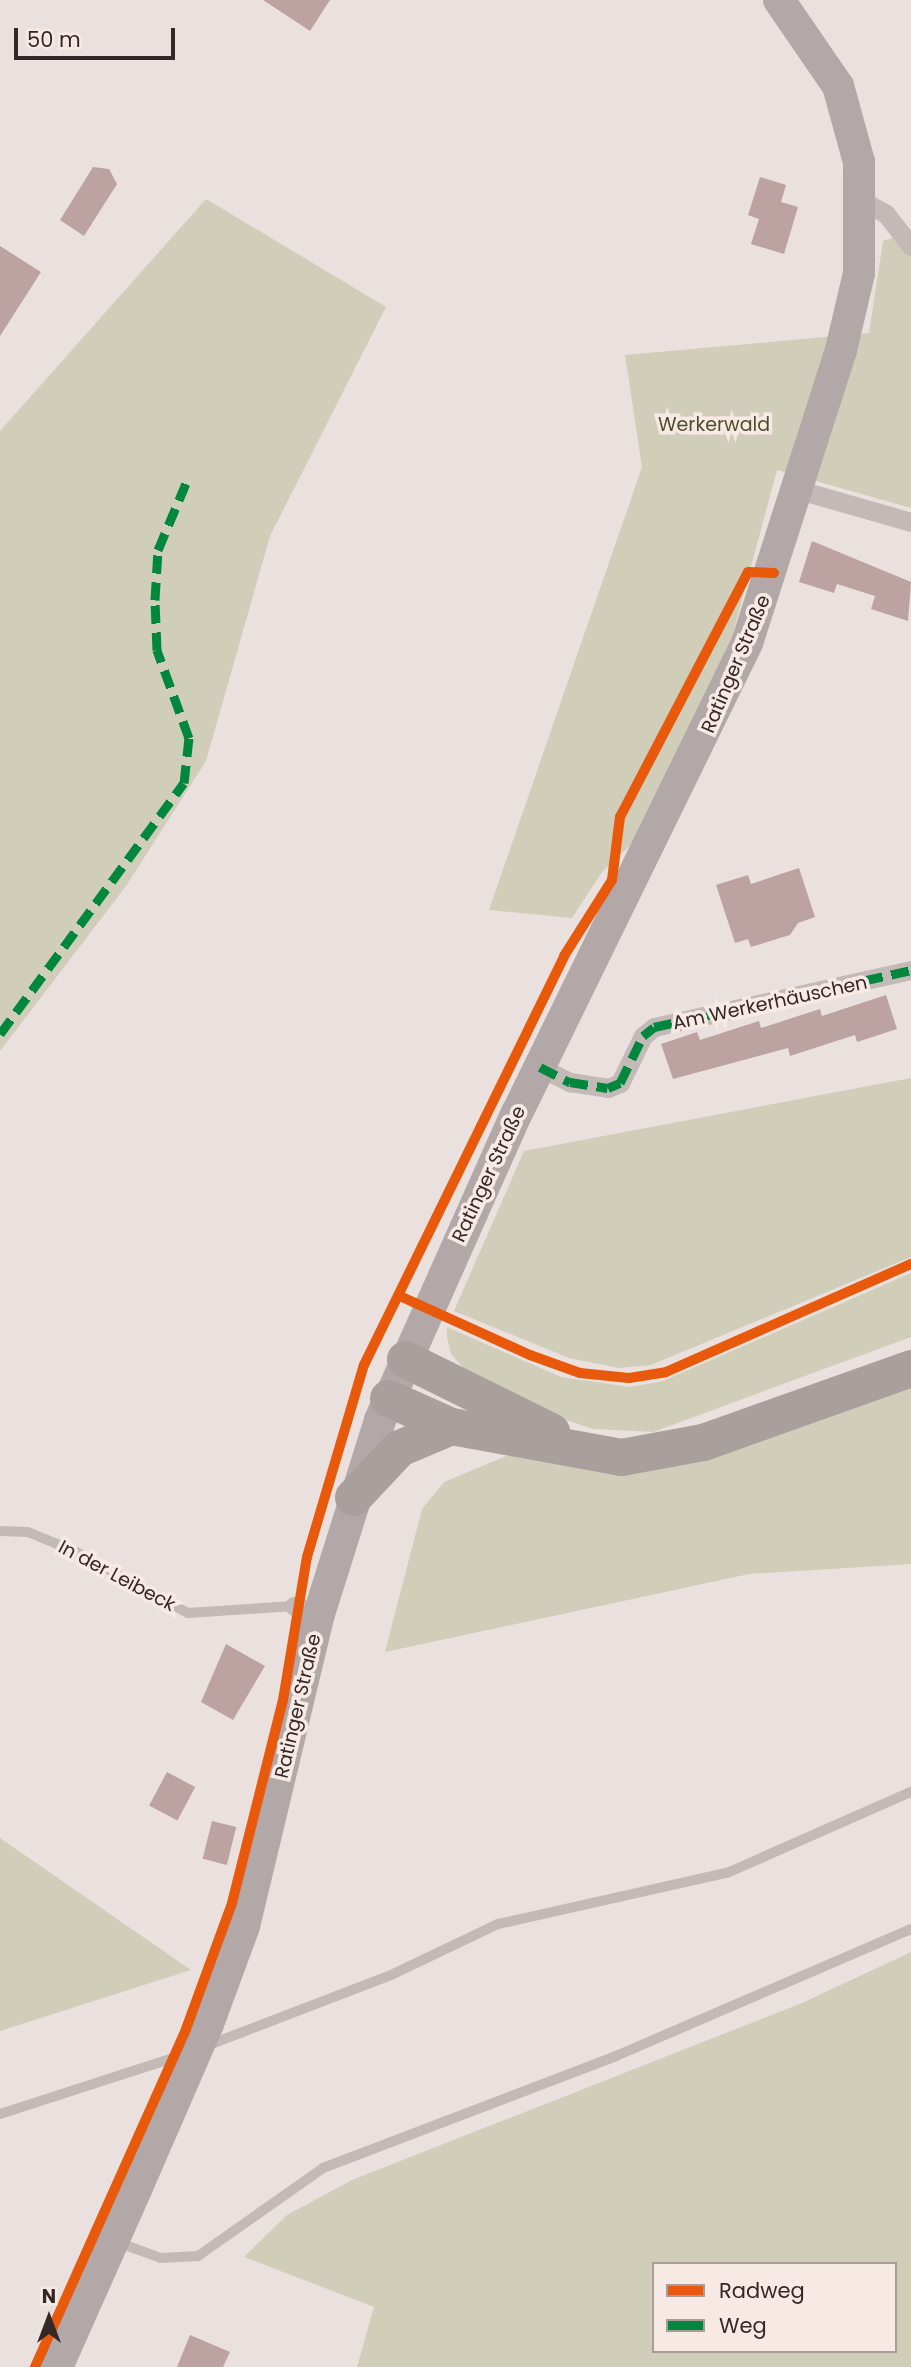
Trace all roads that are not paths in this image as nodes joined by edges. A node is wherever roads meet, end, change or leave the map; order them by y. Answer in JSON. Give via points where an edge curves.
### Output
{"nodes":[{"id":1,"x":779,"y":0,"type":"edge"},
{"id":2,"x":862,"y":201,"type":"junction"},
{"id":3,"x":911,"y":246,"type":"edge"},
{"id":4,"x":799,"y":489,"type":"junction"},
{"id":5,"x":911,"y":522,"type":"edge"},
{"id":6,"x":911,"y":970,"type":"edge"},
{"id":7,"x":540,"y":1067,"type":"junction"},
{"id":8,"x":911,"y":1357,"type":"edge"},
{"id":9,"x":405,"y":1359,"type":"junction"},
{"id":10,"x":911,"y":1368,"type":"edge"},
{"id":11,"x":388,"y":1398,"type":"junction"},
{"id":12,"x":451,"y":1426,"type":"junction"},
{"id":13,"x":353,"y":1497,"type":"junction"},
{"id":14,"x":0,"y":1531,"type":"edge"},
{"id":15,"x":307,"y":1610,"type":"junction"},
{"id":16,"x":911,"y":1792,"type":"edge"},
{"id":17,"x":911,"y":1929,"type":"edge"},
{"id":18,"x":0,"y":2114,"type":"edge"},
{"id":19,"x":113,"y":2241,"type":"junction"},
{"id":20,"x":57,"y":2367,"type":"edge"}],
"edges":[{"from":1,"to":2,"type":"main road","name":"Ratinger Straße","via":[[838,86],[853,128]]},
{"from":2,"to":3,"type":"street","via":[[886,214]]},
{"from":2,"to":4,"type":"main road","name":"Ratinger Straße","via":[[852,309]]},
{"from":4,"to":5,"type":"street"},
{"from":4,"to":7,"type":"main road","name":"Ratinger Straße","via":[[761,608],[716,712]]},
{"from":6,"to":7,"type":"street","name":"Am Werkerhäuschen","via":[[654,1027],[643,1036],[620,1083],[608,1088],[570,1082]]},
{"from":7,"to":9,"type":"main road","name":"Ratinger Straße"},
{"from":8,"to":9,"type":"highway","via":[[682,1437],[622,1445],[541,1428]]},
{"from":9,"to":11,"type":"main road","name":"Ratinger Straße"},
{"from":10,"to":12,"type":"highway","via":[[661,1453],[573,1453]]},
{"from":11,"to":12,"type":"highway"},
{"from":11,"to":13,"type":"main road","name":"Ratinger Straße"},
{"from":12,"to":13,"type":"highway","via":[[399,1448]]},
{"from":13,"to":15,"type":"main road","name":"Ratinger Straße"},
{"from":14,"to":15,"type":"lane","name":"In der Leibeck","via":[[28,1532],[76,1552],[188,1613]]},
{"from":15,"to":19,"type":"main road","name":"Ratinger Straße","bridge":true,"via":[[263,1855],[208,2024]]},
{"from":16,"to":18,"type":"lane","via":[[727,1873],[498,1924],[391,1975],[114,2082]]},
{"from":17,"to":19,"type":"lane","via":[[628,2052],[323,2168],[198,2256],[160,2258]]},
{"from":19,"to":20,"type":"main road","name":"Ratinger Straße"}]}
